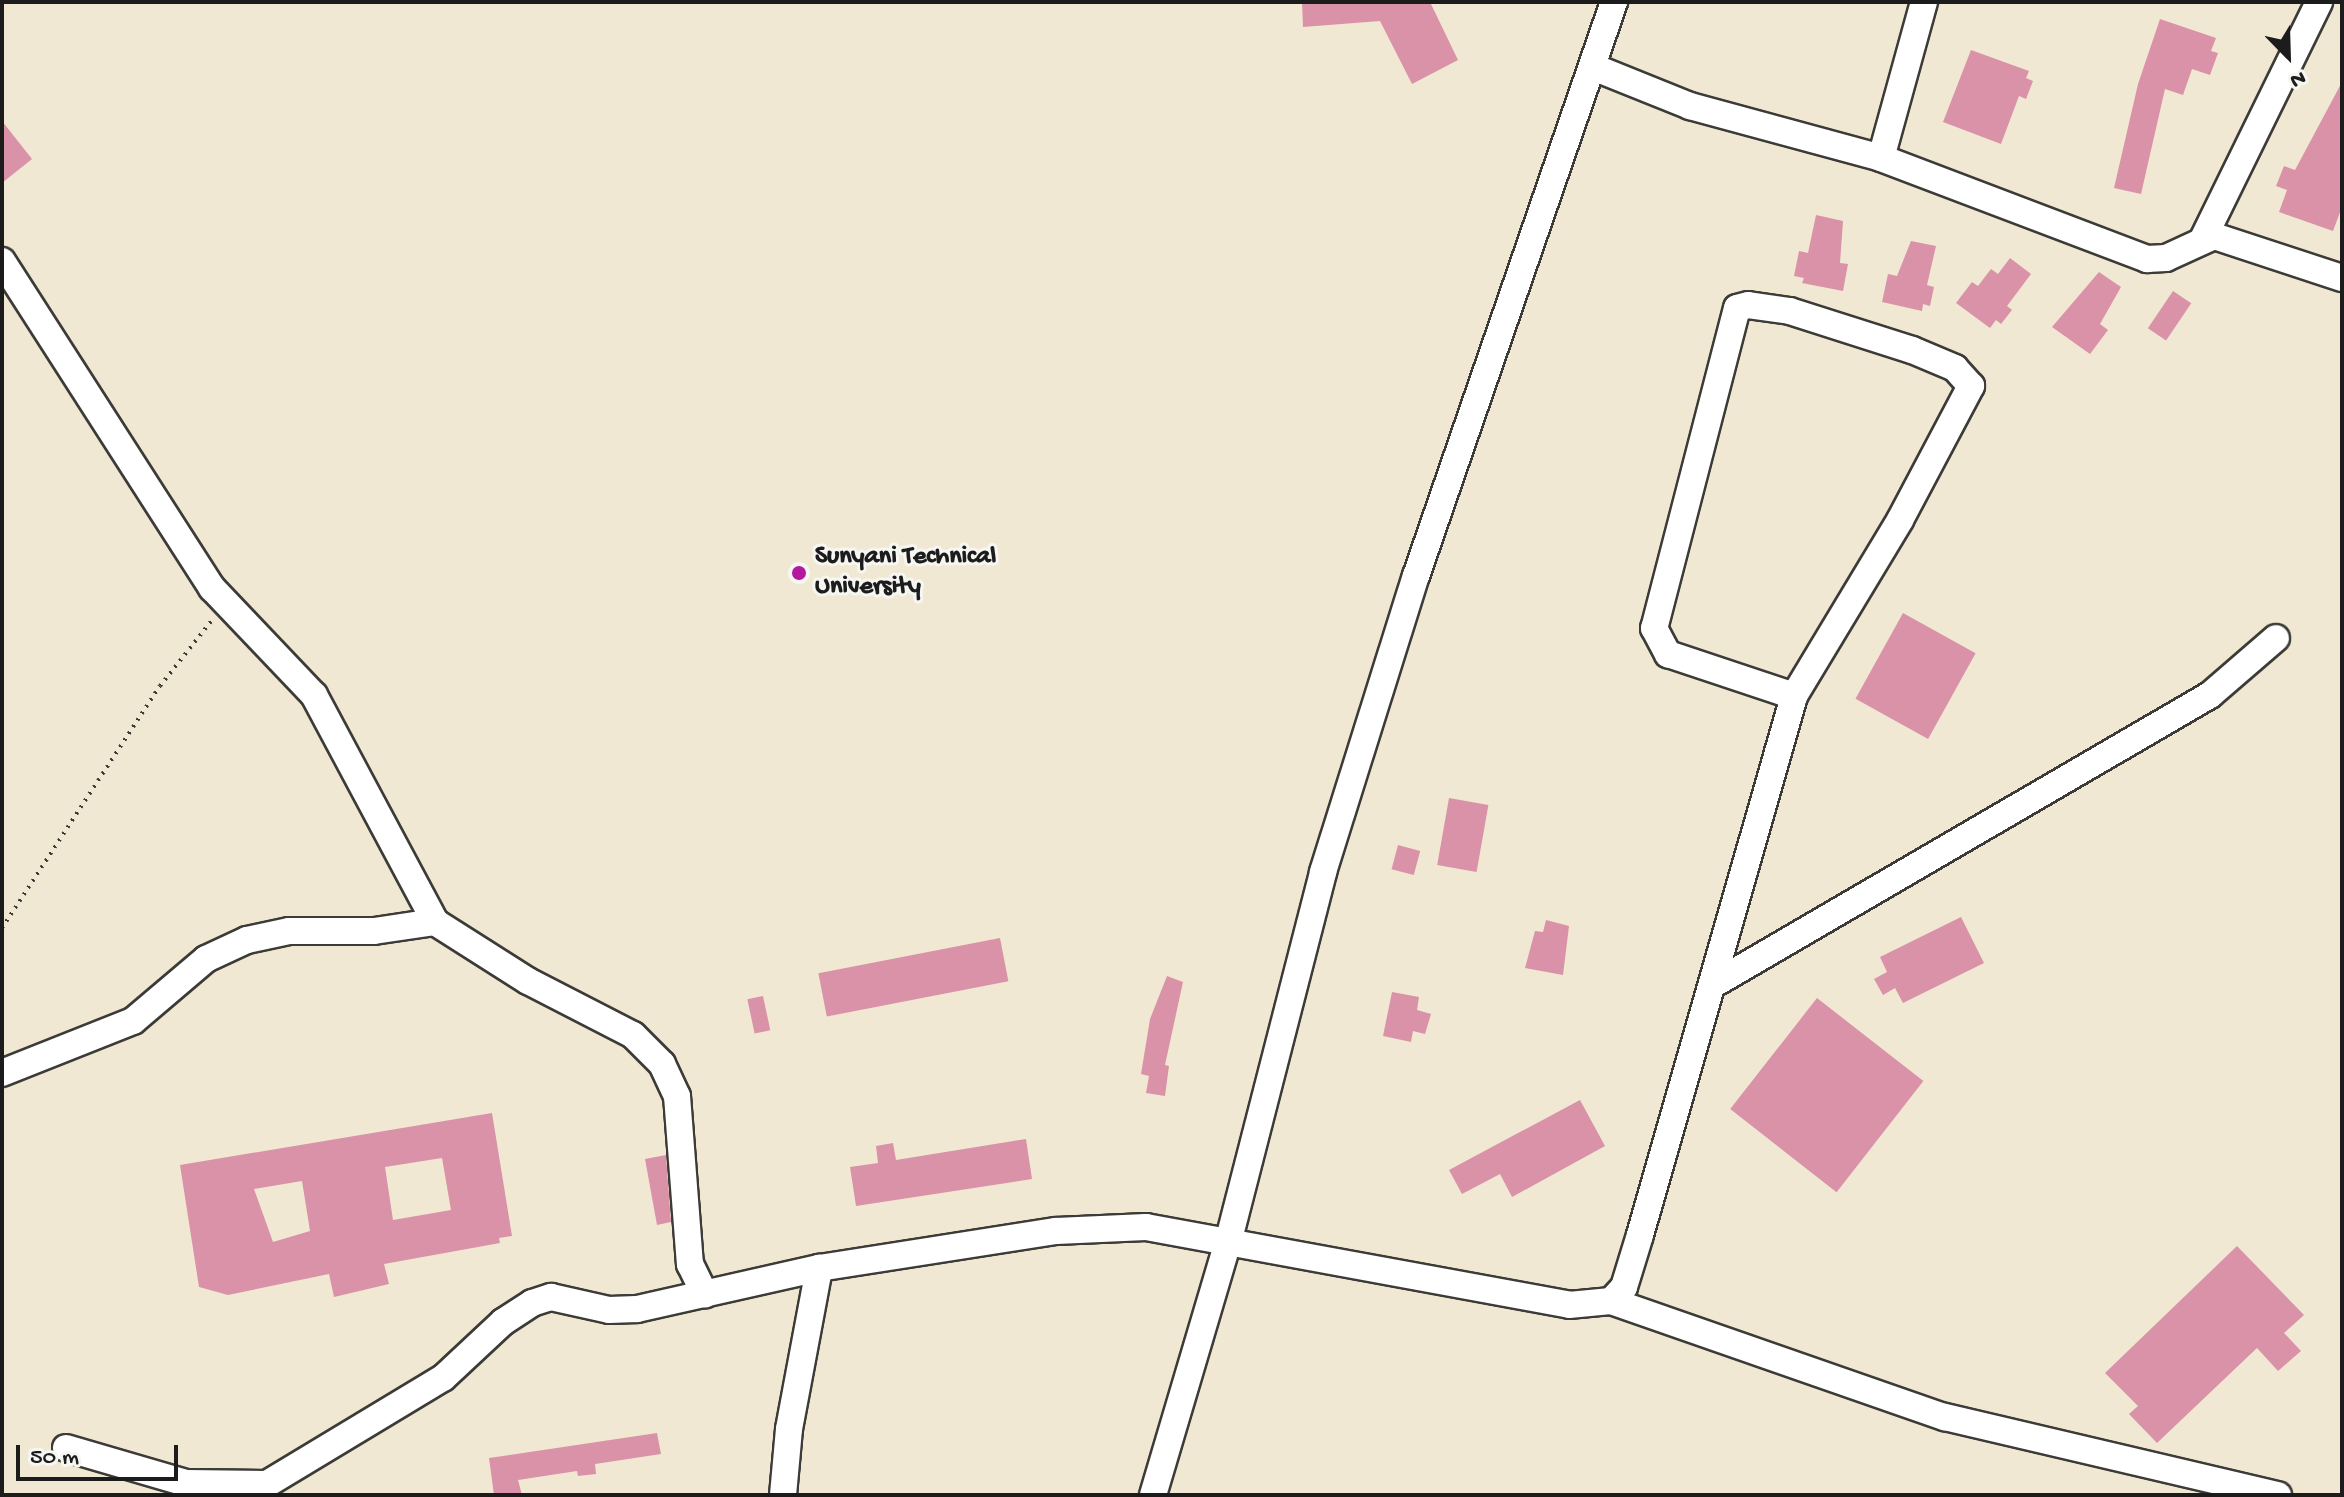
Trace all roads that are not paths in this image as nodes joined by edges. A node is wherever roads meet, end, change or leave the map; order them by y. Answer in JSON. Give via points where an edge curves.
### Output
{"nodes":[{"id":1,"x":1614,"y":2,"type":"edge"},
{"id":2,"x":1924,"y":2,"type":"edge"},
{"id":3,"x":2319,"y":2,"type":"edge"},
{"id":4,"x":1593,"y":67,"type":"junction"},
{"id":5,"x":1881,"y":158,"type":"junction"},
{"id":6,"x":2203,"y":239,"type":"junction"},
{"id":7,"x":2,"y":261,"type":"edge"},
{"id":8,"x":2342,"y":278,"type":"edge"},
{"id":9,"x":2276,"y":638,"type":"dead end"},
{"id":10,"x":1794,"y":696,"type":"junction"},
{"id":11,"x":435,"y":922,"type":"junction"},
{"id":12,"x":1714,"y":984,"type":"junction"},
{"id":13,"x":2,"y":1073,"type":"edge"},
{"id":14,"x":1229,"y":1239,"type":"junction"},
{"id":15,"x":819,"y":1268,"type":"junction"},
{"id":16,"x":705,"y":1295,"type":"junction"},
{"id":17,"x":1611,"y":1301,"type":"junction"},
{"id":18,"x":66,"y":1448,"type":"dead end"},
{"id":19,"x":783,"y":1495,"type":"edge"},
{"id":20,"x":1153,"y":1495,"type":"edge"},
{"id":21,"x":2278,"y":1495,"type":"edge"}],
"edges":[{"from":1,"to":4,"type":"street"},
{"from":2,"to":5,"type":"street"},
{"from":3,"to":6,"type":"street"},
{"from":4,"to":5,"type":"street","via":[[1690,106]]},
{"from":4,"to":14,"type":"street","via":[[1416,576],[1328,857]]},
{"from":5,"to":6,"type":"street","via":[[2147,259],[2166,258]]},
{"from":6,"to":8,"type":"street","via":[[2214,236],[2249,244]]},
{"from":7,"to":11,"type":"street","via":[[212,588],[314,695]]},
{"from":9,"to":12,"type":"street","via":[[2197,703]]},
{"from":10,"to":10,"type":"street","via":[[1900,520],[1971,386],[1955,368],[1912,350],[1790,311],[1748,305],[1737,308],[1654,628],[1668,654]]},
{"from":10,"to":12,"type":"street"},
{"from":11,"to":13,"type":"street","via":[[374,931],[289,931],[247,940],[206,959],[133,1021]]},
{"from":11,"to":16,"type":"street","via":[[528,981],[633,1035],[656,1055],[677,1096],[690,1264]]},
{"from":12,"to":17,"type":"street","via":[[1624,1287]]},
{"from":14,"to":15,"type":"street","via":[[1146,1227],[1056,1231]]},
{"from":14,"to":17,"type":"street","via":[[1569,1305]]},
{"from":14,"to":20,"type":"street"},
{"from":15,"to":16,"type":"street"},
{"from":15,"to":19,"type":"street","via":[[791,1413]]},
{"from":16,"to":18,"type":"street","via":[[637,1309],[609,1310],[551,1297],[532,1303],[503,1322],[443,1378],[267,1484],[186,1483]]},
{"from":17,"to":21,"type":"street","via":[[1945,1417]]}]}
